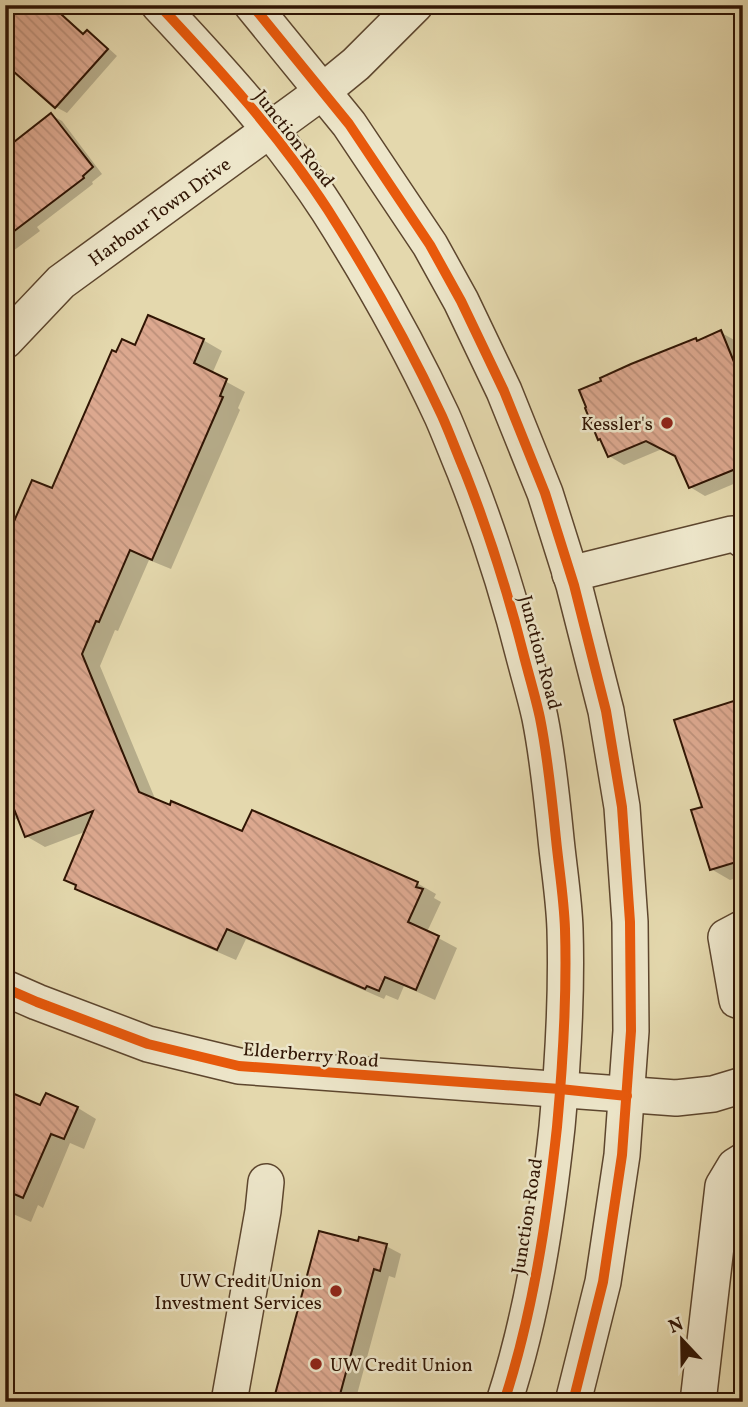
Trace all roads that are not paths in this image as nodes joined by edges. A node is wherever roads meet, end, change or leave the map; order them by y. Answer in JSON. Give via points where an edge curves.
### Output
{"nodes":[{"id":1,"x":159,"y":5,"type":"edge"},
{"id":2,"x":252,"y":5,"type":"edge"},
{"id":3,"x":415,"y":5,"type":"edge"},
{"id":4,"x":323,"y":91,"type":"junction"},
{"id":5,"x":270,"y":130,"type":"junction"},
{"id":6,"x":5,"y":341,"type":"edge"},
{"id":7,"x":743,"y":540,"type":"edge"},
{"id":8,"x":570,"y":574,"type":"junction"},
{"id":9,"x":743,"y":928,"type":"edge"},
{"id":10,"x":5,"y":988,"type":"edge"},
{"id":11,"x":743,"y":1002,"type":"edge"},
{"id":12,"x":743,"y":1085,"type":"edge"},
{"id":13,"x":560,"y":1089,"type":"junction"},
{"id":14,"x":626,"y":1096,"type":"junction"},
{"id":15,"x":743,"y":1161,"type":"edge"},
{"id":16,"x":266,"y":1182,"type":"dead end"},
{"id":17,"x":229,"y":1402,"type":"edge"},
{"id":18,"x":504,"y":1402,"type":"edge"},
{"id":19,"x":573,"y":1402,"type":"edge"},
{"id":20,"x":698,"y":1402,"type":"edge"}],
"edges":[{"from":1,"to":5,"type":"street","name":"Junction Road"},
{"from":2,"to":4,"type":"street"},
{"from":3,"to":4,"type":"street","name":"Harbour Town Drive"},
{"from":4,"to":5,"type":"street","name":"Harbour Town Drive"},
{"from":4,"to":8,"type":"street","via":[[430,245],[461,302],[504,391],[545,493]]},
{"from":5,"to":6,"type":"street","name":"Harbour Town Drive","via":[[61,282]]},
{"from":5,"to":13,"type":"street","name":"Junction Road","via":[[327,209],[412,355],[444,419],[512,606],[541,720],[553,806],[565,928]]},
{"from":7,"to":8,"type":"street","via":[[732,534]]},
{"from":8,"to":14,"type":"street","via":[[606,711],[622,807],[630,922],[631,1031]]},
{"from":9,"to":11,"type":"street","via":[[726,937],[737,1000]]},
{"from":10,"to":13,"type":"street","name":"Elderberry Road","via":[[148,1044],[240,1066]]},
{"from":12,"to":14,"type":"street","name":"Elderberry Road","via":[[676,1098]]},
{"from":13,"to":14,"type":"street","name":"Elderberry Road"},
{"from":13,"to":18,"type":"street","name":"Junction Road","via":[[531,1300]]},
{"from":14,"to":19,"type":"street","via":[[604,1282]]},
{"from":15,"to":20,"type":"street","via":[[734,1166],[723,1186]]},
{"from":16,"to":17,"type":"street"}]}
